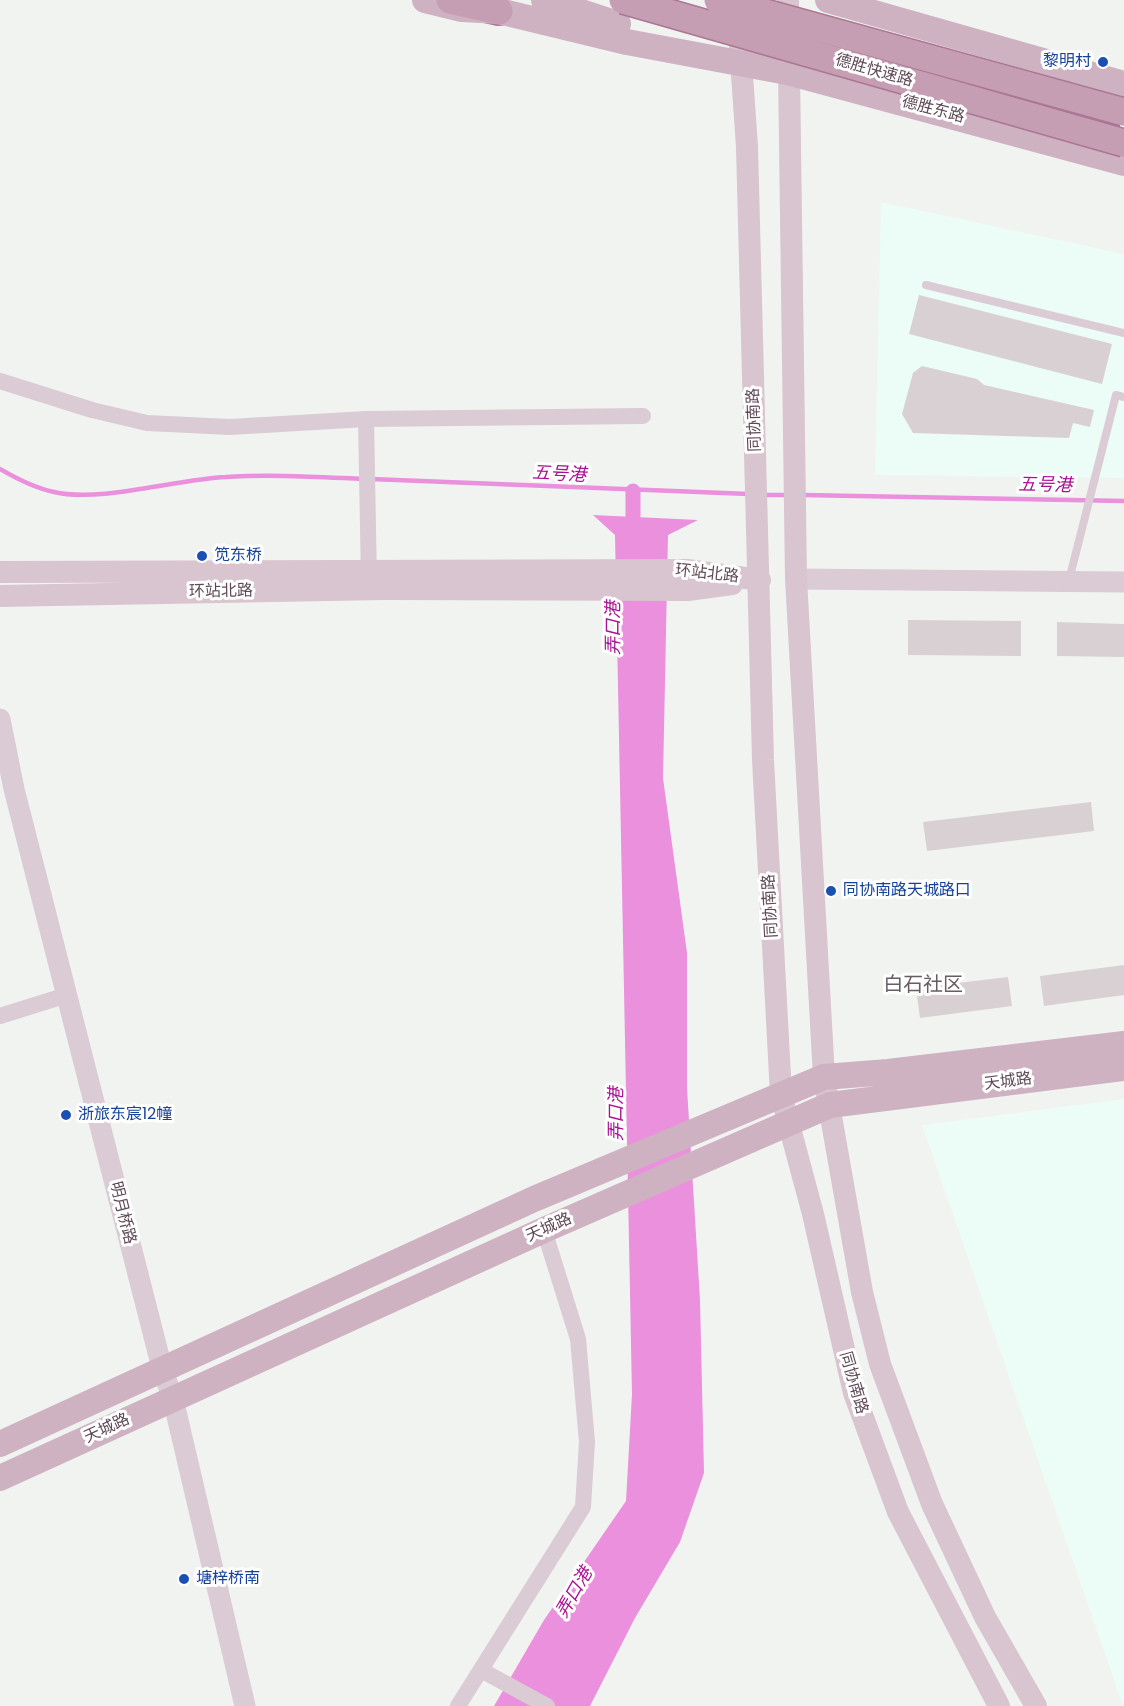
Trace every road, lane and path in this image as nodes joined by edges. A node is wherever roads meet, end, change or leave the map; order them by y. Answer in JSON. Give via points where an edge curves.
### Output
{"nodes":[{"id":1,"x":425,"y":0,"type":"edge"},
{"id":2,"x":450,"y":0,"type":"edge"},
{"id":3,"x":544,"y":0,"type":"edge"},
{"id":4,"x":623,"y":0,"type":"edge"},
{"id":5,"x":718,"y":0,"type":"edge"},
{"id":6,"x":740,"y":0,"type":"edge"},
{"id":7,"x":788,"y":0,"type":"edge"},
{"id":8,"x":828,"y":0,"type":"edge"},
{"id":9,"x":499,"y":11,"type":"junction"},
{"id":10,"x":741,"y":64,"type":"junction"},
{"id":11,"x":787,"y":72,"type":"junction"},
{"id":12,"x":1124,"y":84,"type":"edge"},
{"id":13,"x":1124,"y":111,"type":"edge"},
{"id":14,"x":1124,"y":143,"type":"edge"},
{"id":15,"x":1124,"y":163,"type":"edge"},
{"id":16,"x":926,"y":285,"type":"dead end"},
{"id":17,"x":1124,"y":333,"type":"edge"},
{"id":18,"x":0,"y":381,"type":"edge"},
{"id":19,"x":1124,"y":397,"type":"edge"},
{"id":20,"x":643,"y":416,"type":"dead end"},
{"id":21,"x":366,"y":419,"type":"junction"},
{"id":22,"x":369,"y":571,"type":"junction"},
{"id":23,"x":0,"y":572,"type":"edge"},
{"id":24,"x":796,"y":579,"type":"junction"},
{"id":25,"x":760,"y":580,"type":"junction"},
{"id":26,"x":1069,"y":581,"type":"junction"},
{"id":27,"x":1124,"y":582,"type":"edge"},
{"id":28,"x":0,"y":596,"type":"edge"},
{"id":29,"x":0,"y":719,"type":"edge"},
{"id":30,"x":67,"y":994,"type":"junction"},
{"id":31,"x":0,"y":1016,"type":"edge"},
{"id":32,"x":1124,"y":1044,"type":"edge"},
{"id":33,"x":1124,"y":1068,"type":"edge"},
{"id":34,"x":824,"y":1077,"type":"junction"},
{"id":35,"x":782,"y":1095,"type":"junction"},
{"id":36,"x":830,"y":1105,"type":"junction"},
{"id":37,"x":787,"y":1124,"type":"junction"},
{"id":38,"x":544,"y":1230,"type":"junction"},
{"id":39,"x":162,"y":1368,"type":"junction"},
{"id":40,"x":173,"y":1399,"type":"junction"},
{"id":41,"x":0,"y":1444,"type":"edge"},
{"id":42,"x":0,"y":1478,"type":"edge"},
{"id":43,"x":481,"y":1670,"type":"junction"},
{"id":44,"x":245,"y":1706,"type":"edge"},
{"id":45,"x":458,"y":1706,"type":"edge"},
{"id":46,"x":547,"y":1706,"type":"edge"},
{"id":47,"x":999,"y":1706,"type":"edge"},
{"id":48,"x":1036,"y":1706,"type":"edge"}],
"edges":[{"from":1,"to":9,"type":"main road","name":"德胜东路","via":[[462,9]]},
{"from":2,"to":9,"type":"highway"},
{"from":3,"to":10,"type":"main road","name":"德胜东路"},
{"from":4,"to":14,"type":"highway","name":"德胜快速路","bridge":true},
{"from":5,"to":13,"type":"highway","name":"德胜快速路","bridge":true},
{"from":6,"to":10,"type":"main road","name":"同协南路"},
{"from":7,"to":11,"type":"main road","name":"同协南路"},
{"from":8,"to":12,"type":"main road"},
{"from":9,"to":10,"type":"main road","name":"德胜东路"},
{"from":10,"to":11,"type":"main road","name":"德胜东路"},
{"from":10,"to":25,"type":"main road","name":"同协南路"},
{"from":11,"to":15,"type":"main road","name":"德胜东路"},
{"from":11,"to":24,"type":"main road","name":"同协南路"},
{"from":16,"to":17,"type":"lane"},
{"from":18,"to":21,"type":"street","via":[[147,423],[230,427]]},
{"from":19,"to":26,"type":"lane","via":[[1116,395]]},
{"from":20,"to":21,"type":"street"},
{"from":21,"to":22,"type":"street"},
{"from":22,"to":23,"type":"main road","name":"环站北路"},
{"from":22,"to":25,"type":"main road","name":"环站北路","via":[[592,580]]},
{"from":22,"to":28,"type":"main road","name":"环站北路"},
{"from":24,"to":26,"type":"street"},
{"from":24,"to":34,"type":"main road","name":"同协南路"},
{"from":25,"to":35,"type":"main road","name":"同协南路","via":[[763,760]]},
{"from":26,"to":27,"type":"street"},
{"from":29,"to":30,"type":"street","name":"明月桥路"},
{"from":30,"to":31,"type":"street"},
{"from":30,"to":39,"type":"street","name":"明月桥路"},
{"from":32,"to":34,"type":"main road","name":"天城路"},
{"from":33,"to":36,"type":"main road","name":"天城路"},
{"from":34,"to":35,"type":"main road","name":"天城路"},
{"from":34,"to":36,"type":"main road","name":"同协南路"},
{"from":35,"to":37,"type":"main road","name":"同协南路"},
{"from":35,"to":39,"type":"main road","name":"天城路","via":[[604,1168]]},
{"from":36,"to":37,"type":"main road","name":"天城路"},
{"from":36,"to":48,"type":"main road","name":"同协南路","via":[[862,1292],[880,1364],[932,1504],[985,1617]]},
{"from":37,"to":38,"type":"main road","name":"天城路"},
{"from":37,"to":47,"type":"main road","name":"同协南路","via":[[813,1214],[854,1393],[898,1512]]},
{"from":38,"to":40,"type":"main road","name":"天城路"},
{"from":38,"to":43,"type":"street","via":[[578,1339],[587,1442],[583,1507]]},
{"from":39,"to":40,"type":"street","name":"明月桥路"},
{"from":39,"to":41,"type":"main road","name":"天城路"},
{"from":40,"to":42,"type":"main road","name":"天城路"},
{"from":40,"to":44,"type":"street","name":"明月桥路"},
{"from":43,"to":45,"type":"street"},
{"from":43,"to":46,"type":"street"}]}
